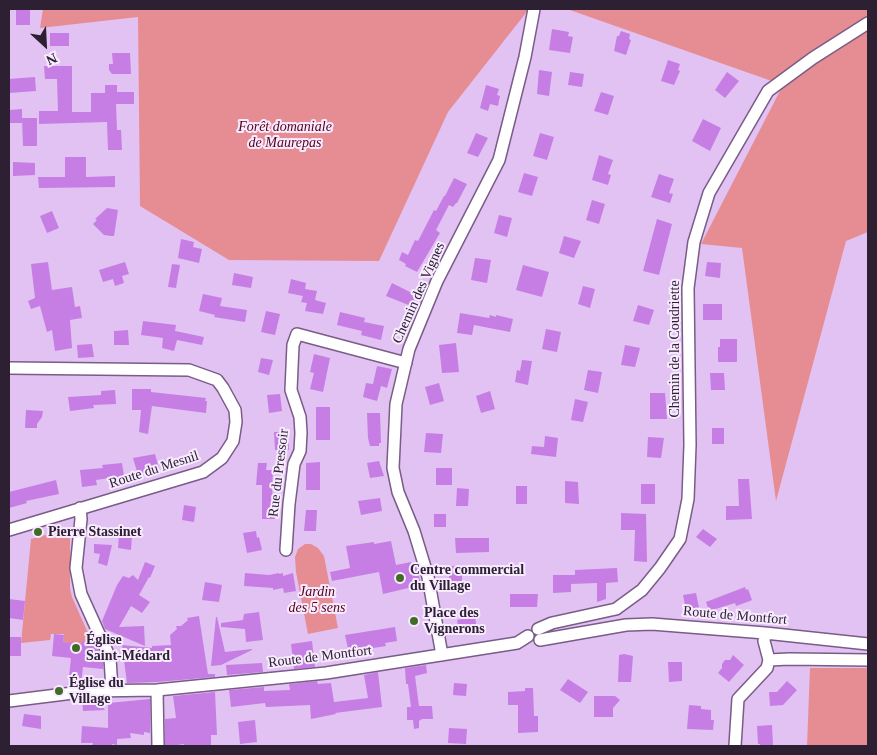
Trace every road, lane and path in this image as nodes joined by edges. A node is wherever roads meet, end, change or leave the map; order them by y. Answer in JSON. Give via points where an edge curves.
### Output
{"nodes":[{"id":1,"x":534,"y":9,"type":"edge"},
{"id":2,"x":868,"y":23,"type":"edge"},
{"id":3,"x":406,"y":363,"type":"junction"},
{"id":4,"x":9,"y":368,"type":"edge"},
{"id":5,"x":80,"y":508,"type":"junction"},
{"id":6,"x":9,"y":530,"type":"edge"},
{"id":7,"x":286,"y":550,"type":"dead end"},
{"id":8,"x":765,"y":633,"type":"junction"},
{"id":9,"x":535,"y":635,"type":"junction"},
{"id":10,"x":868,"y":644,"type":"edge"},
{"id":11,"x":442,"y":655,"type":"junction"},
{"id":12,"x":769,"y":660,"type":"junction"},
{"id":13,"x":868,"y":660,"type":"edge"},
{"id":14,"x":112,"y":690,"type":"junction"},
{"id":15,"x":157,"y":690,"type":"junction"},
{"id":16,"x":9,"y":701,"type":"edge"},
{"id":17,"x":158,"y":746,"type":"edge"},
{"id":18,"x":735,"y":746,"type":"edge"}],
"edges":[{"from":1,"to":3,"type":"street","name":"Chemin des Vignes","via":[[526,57],[499,160],[437,281]]},
{"from":2,"to":9,"type":"street","name":"Chemin de la Coudriette","via":[[768,91],[709,193],[694,242],[688,288],[690,445],[688,499],[680,538],[642,590],[616,609],[552,624]]},
{"from":3,"to":7,"type":"street","name":"Rue du Pressoir","via":[[297,334],[293,345],[291,390],[300,416],[301,433],[300,451],[292,474]]},
{"from":3,"to":11,"type":"street","name":"Chemin des Vignes","via":[[396,404],[393,468],[398,492],[428,577]]},
{"from":4,"to":5,"type":"street","name":"Route du Mesnil","via":[[188,370],[217,380],[235,410],[234,441],[222,458],[203,472]]},
{"from":5,"to":6,"type":"street","name":"Route du Mesnil"},
{"from":5,"to":14,"type":"street","via":[[76,568],[81,594],[110,658]]},
{"from":8,"to":9,"type":"street","name":"Route de Montfort","via":[[626,625]]},
{"from":8,"to":10,"type":"street","name":"Route de Montfort"},
{"from":8,"to":12,"type":"street"},
{"from":9,"to":11,"type":"street","name":"Route de Montfort","via":[[517,643]]},
{"from":11,"to":15,"type":"street","name":"Route de Montfort","via":[[326,673]]},
{"from":12,"to":13,"type":"street"},
{"from":12,"to":18,"type":"street","via":[[767,668],[738,699]]},
{"from":14,"to":15,"type":"street","name":"Route de Montfort"},
{"from":14,"to":16,"type":"street","name":"Route de Montfort"},
{"from":15,"to":17,"type":"street"}]}
